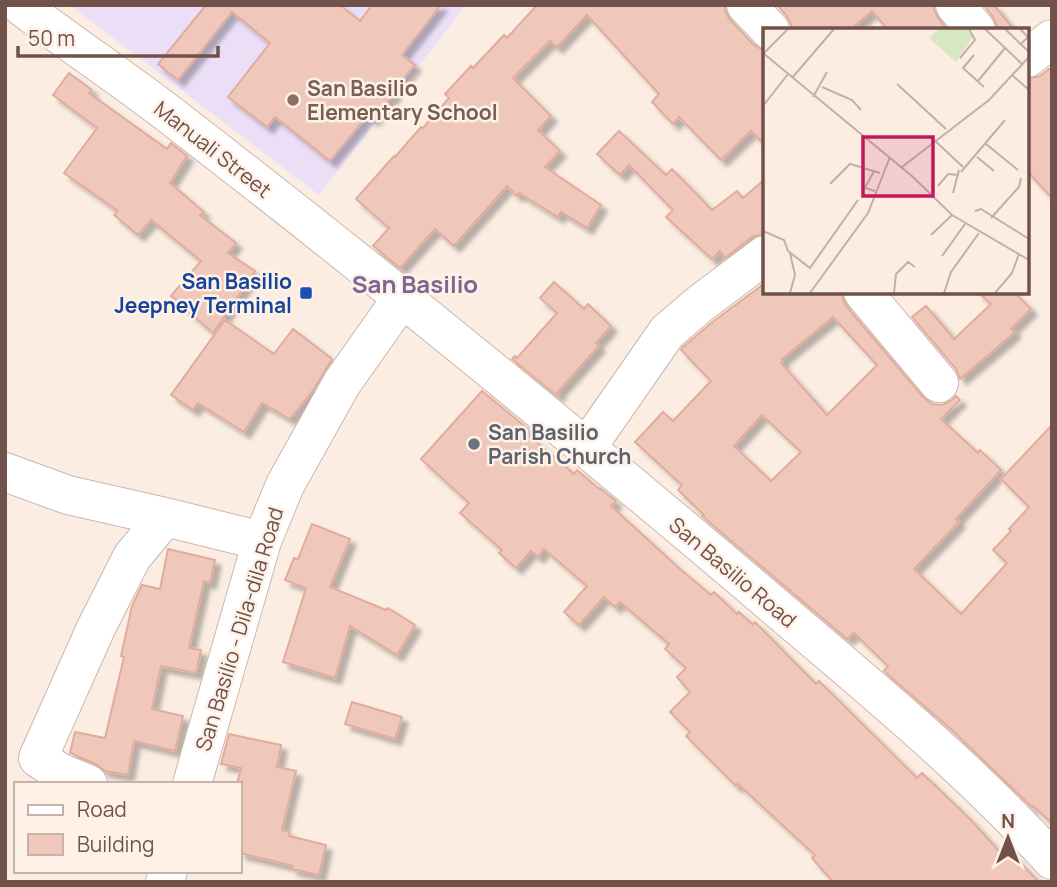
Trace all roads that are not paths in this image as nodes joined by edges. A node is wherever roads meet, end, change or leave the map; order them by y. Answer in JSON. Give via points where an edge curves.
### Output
{"nodes":[{"id":1,"x":20,"y":5,"type":"edge"},
{"id":2,"x":746,"y":5,"type":"edge"},
{"id":3,"x":956,"y":5,"type":"edge"},
{"id":4,"x":768,"y":28,"type":"edge"},
{"id":5,"x":974,"y":28,"type":"edge"},
{"id":6,"x":1052,"y":39,"type":"edge"},
{"id":7,"x":1029,"y":56,"type":"edge"},
{"id":8,"x":763,"y":256,"type":"edge"},
{"id":9,"x":865,"y":294,"type":"edge"},
{"id":10,"x":402,"y":298,"type":"junction"},
{"id":11,"x":939,"y":383,"type":"dead end"},
{"id":12,"x":586,"y":447,"type":"junction"},
{"id":13,"x":5,"y":472,"type":"edge"},
{"id":14,"x":165,"y":516,"type":"junction"},
{"id":15,"x":262,"y":541,"type":"junction"},
{"id":16,"x":83,"y":782,"type":"edge"},
{"id":17,"x":193,"y":782,"type":"edge"},
{"id":18,"x":1052,"y":860,"type":"edge"}],
"edges":[{"from":1,"to":10,"type":"street","name":"Manuali Street","via":[[180,122]]},
{"from":2,"to":4,"type":"street"},
{"from":3,"to":5,"type":"street"},
{"from":6,"to":7,"type":"street"},
{"from":8,"to":12,"type":"street","via":[[667,332]]},
{"from":9,"to":11,"type":"street"},
{"from":10,"to":12,"type":"street","name":"San Basilio Road"},
{"from":10,"to":15,"type":"street","name":"San Basilio - Dila-dila Road","via":[[342,383],[285,485]]},
{"from":12,"to":18,"type":"street","name":"San Basilio Road","via":[[939,749]]},
{"from":13,"to":14,"type":"street","via":[[68,495]]},
{"from":14,"to":15,"type":"street"},
{"from":14,"to":16,"type":"street","via":[[132,556],[38,758]]},
{"from":15,"to":17,"type":"street","name":"San Basilio - Dila-dila Road"}]}
